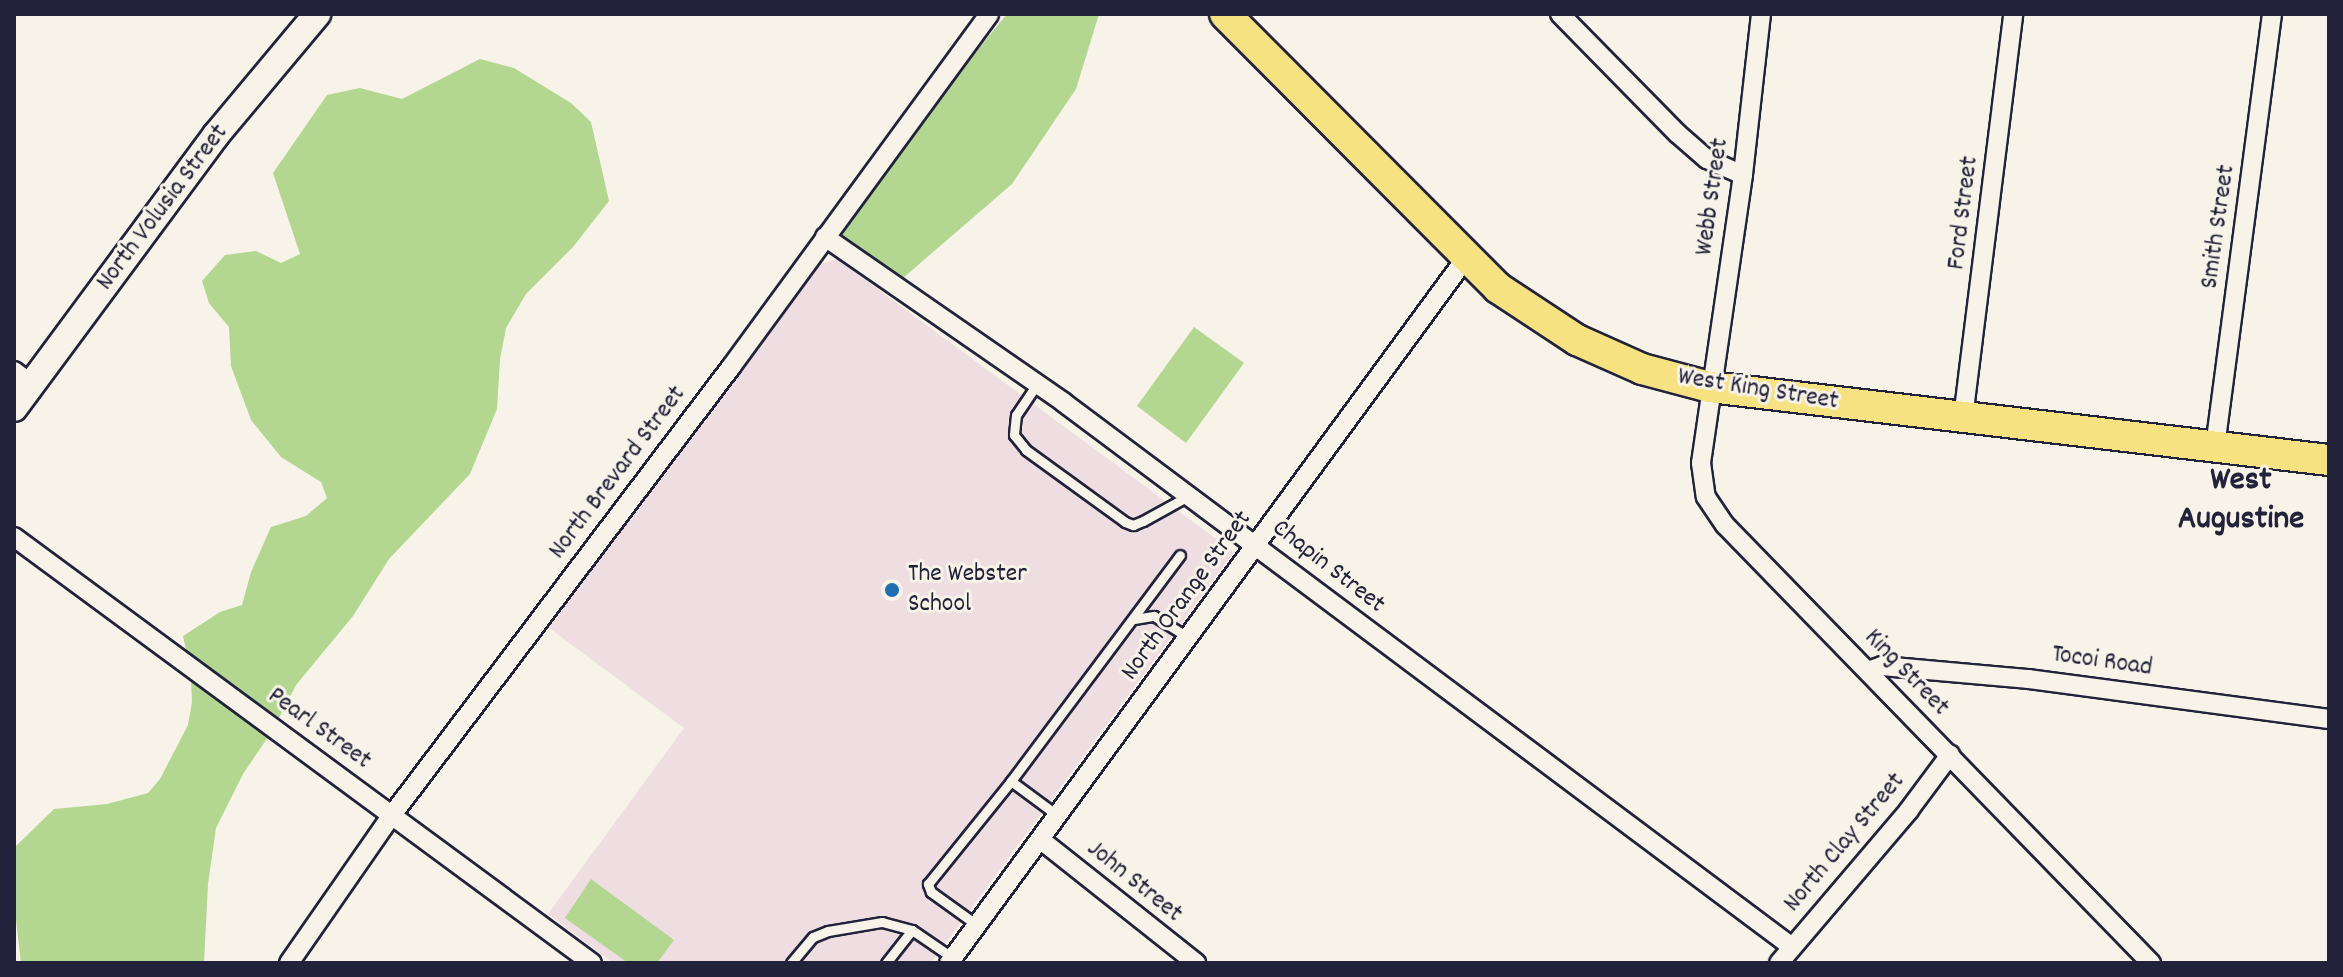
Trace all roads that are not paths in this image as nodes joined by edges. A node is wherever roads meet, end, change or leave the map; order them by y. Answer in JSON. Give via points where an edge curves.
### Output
{"nodes":[{"id":1,"x":317,"y":14,"type":"edge"},
{"id":2,"x":989,"y":14,"type":"edge"},
{"id":3,"x":1225,"y":14,"type":"edge"},
{"id":4,"x":1560,"y":14,"type":"edge"},
{"id":5,"x":1761,"y":14,"type":"edge"},
{"id":6,"x":2013,"y":14,"type":"edge"},
{"id":7,"x":2272,"y":14,"type":"edge"},
{"id":8,"x":1743,"y":175,"type":"junction"},
{"id":9,"x":825,"y":237,"type":"junction"},
{"id":10,"x":1466,"y":258,"type":"junction"},
{"id":11,"x":22,"y":378,"type":"edge"},
{"id":12,"x":1037,"y":384,"type":"junction"},
{"id":13,"x":1710,"y":387,"type":"junction"},
{"id":14,"x":14,"y":408,"type":"edge"},
{"id":15,"x":1963,"y":418,"type":"junction"},
{"id":16,"x":2215,"y":447,"type":"junction"},
{"id":17,"x":2329,"y":460,"type":"edge"},
{"id":18,"x":1190,"y":495,"type":"junction"},
{"id":19,"x":14,"y":537,"type":"edge"},
{"id":20,"x":1256,"y":544,"type":"junction"},
{"id":21,"x":1180,"y":555,"type":"dead end"},
{"id":22,"x":1131,"y":621,"type":"junction"},
{"id":23,"x":1188,"y":638,"type":"junction"},
{"id":24,"x":1868,"y":671,"type":"junction"},
{"id":25,"x":2329,"y":719,"type":"edge"},
{"id":26,"x":1950,"y":755,"type":"junction"},
{"id":27,"x":1011,"y":781,"type":"junction"},
{"id":28,"x":392,"y":815,"type":"junction"},
{"id":29,"x":1058,"y":816,"type":"junction"},
{"id":30,"x":1041,"y":840,"type":"junction"},
{"id":31,"x":977,"y":925,"type":"junction"},
{"id":32,"x":912,"y":930,"type":"junction"},
{"id":33,"x":1792,"y":947,"type":"junction"},
{"id":34,"x":951,"y":960,"type":"edge"},
{"id":35,"x":289,"y":963,"type":"edge"},
{"id":36,"x":592,"y":963,"type":"edge"},
{"id":37,"x":791,"y":963,"type":"edge"},
{"id":38,"x":886,"y":963,"type":"edge"},
{"id":39,"x":1196,"y":963,"type":"edge"},
{"id":40,"x":1779,"y":963,"type":"edge"},
{"id":41,"x":2151,"y":963,"type":"edge"}],
"edges":[{"from":1,"to":11,"type":"main road","name":"North Volusia Street"},
{"from":2,"to":9,"type":"street","name":"North Brevard Street"},
{"from":3,"to":10,"type":"main road","name":"West King Street"},
{"from":4,"to":8,"type":"street","via":[[1678,134],[1707,159]]},
{"from":5,"to":8,"type":"street","name":"Webb Street"},
{"from":6,"to":15,"type":"street","name":"Ford Street"},
{"from":7,"to":16,"type":"street","name":"Smith Street"},
{"from":8,"to":13,"type":"street","name":"Webb Street"},
{"from":9,"to":12,"type":"street","name":"Chapin Street"},
{"from":9,"to":28,"type":"street","name":"North Brevard Street"},
{"from":10,"to":13,"type":"main road","name":"West King Street","via":[[1498,288],[1577,340],[1642,369]]},
{"from":10,"to":20,"type":"street","name":"North Orange Street"},
{"from":11,"to":14,"type":"main road","name":"North Volusia Street"},
{"from":12,"to":18,"type":"street","name":"Chapin Street"},
{"from":12,"to":18,"type":"lane","via":[[1016,415],[1014,435],[1026,450],[1125,522],[1143,521]]},
{"from":13,"to":15,"type":"main road","name":"West King Street"},
{"from":13,"to":24,"type":"street","name":"King Street","via":[[1701,471],[1714,512]]},
{"from":15,"to":16,"type":"main road","name":"West King Street"},
{"from":16,"to":17,"type":"main road","name":"West King Street"},
{"from":18,"to":20,"type":"street","name":"Chapin Street"},
{"from":19,"to":28,"type":"street","name":"Pearl Street"},
{"from":20,"to":23,"type":"street","name":"North Orange Street"},
{"from":20,"to":33,"type":"street","name":"Chapin Street"},
{"from":21,"to":22,"type":"lane"},
{"from":22,"to":23,"type":"lane","via":[[1154,616]]},
{"from":22,"to":27,"type":"lane"},
{"from":23,"to":29,"type":"street","name":"North Orange Street"},
{"from":24,"to":25,"type":"street","name":"Tocoi Road","via":[[1882,666],[2029,679]]},
{"from":24,"to":26,"type":"street","name":"King Street"},
{"from":26,"to":33,"type":"street","name":"North Clay Street"},
{"from":26,"to":41,"type":"street","name":"King Street"},
{"from":27,"to":29,"type":"lane"},
{"from":27,"to":31,"type":"lane","via":[[928,884],[931,892]]},
{"from":28,"to":35,"type":"street","name":"North Brevard Street"},
{"from":28,"to":36,"type":"street","name":"Pearl Street"},
{"from":29,"to":30,"type":"street","name":"North Orange Street"},
{"from":30,"to":31,"type":"street","name":"North Orange Street"},
{"from":30,"to":39,"type":"street","name":"John Street"},
{"from":31,"to":34,"type":"street","name":"North Orange Street"},
{"from":32,"to":34,"type":"lane"},
{"from":32,"to":37,"type":"lane","via":[[882,922],[828,931],[813,937]]},
{"from":32,"to":38,"type":"lane"},
{"from":33,"to":40,"type":"street","name":"North Clay Street"}]}
